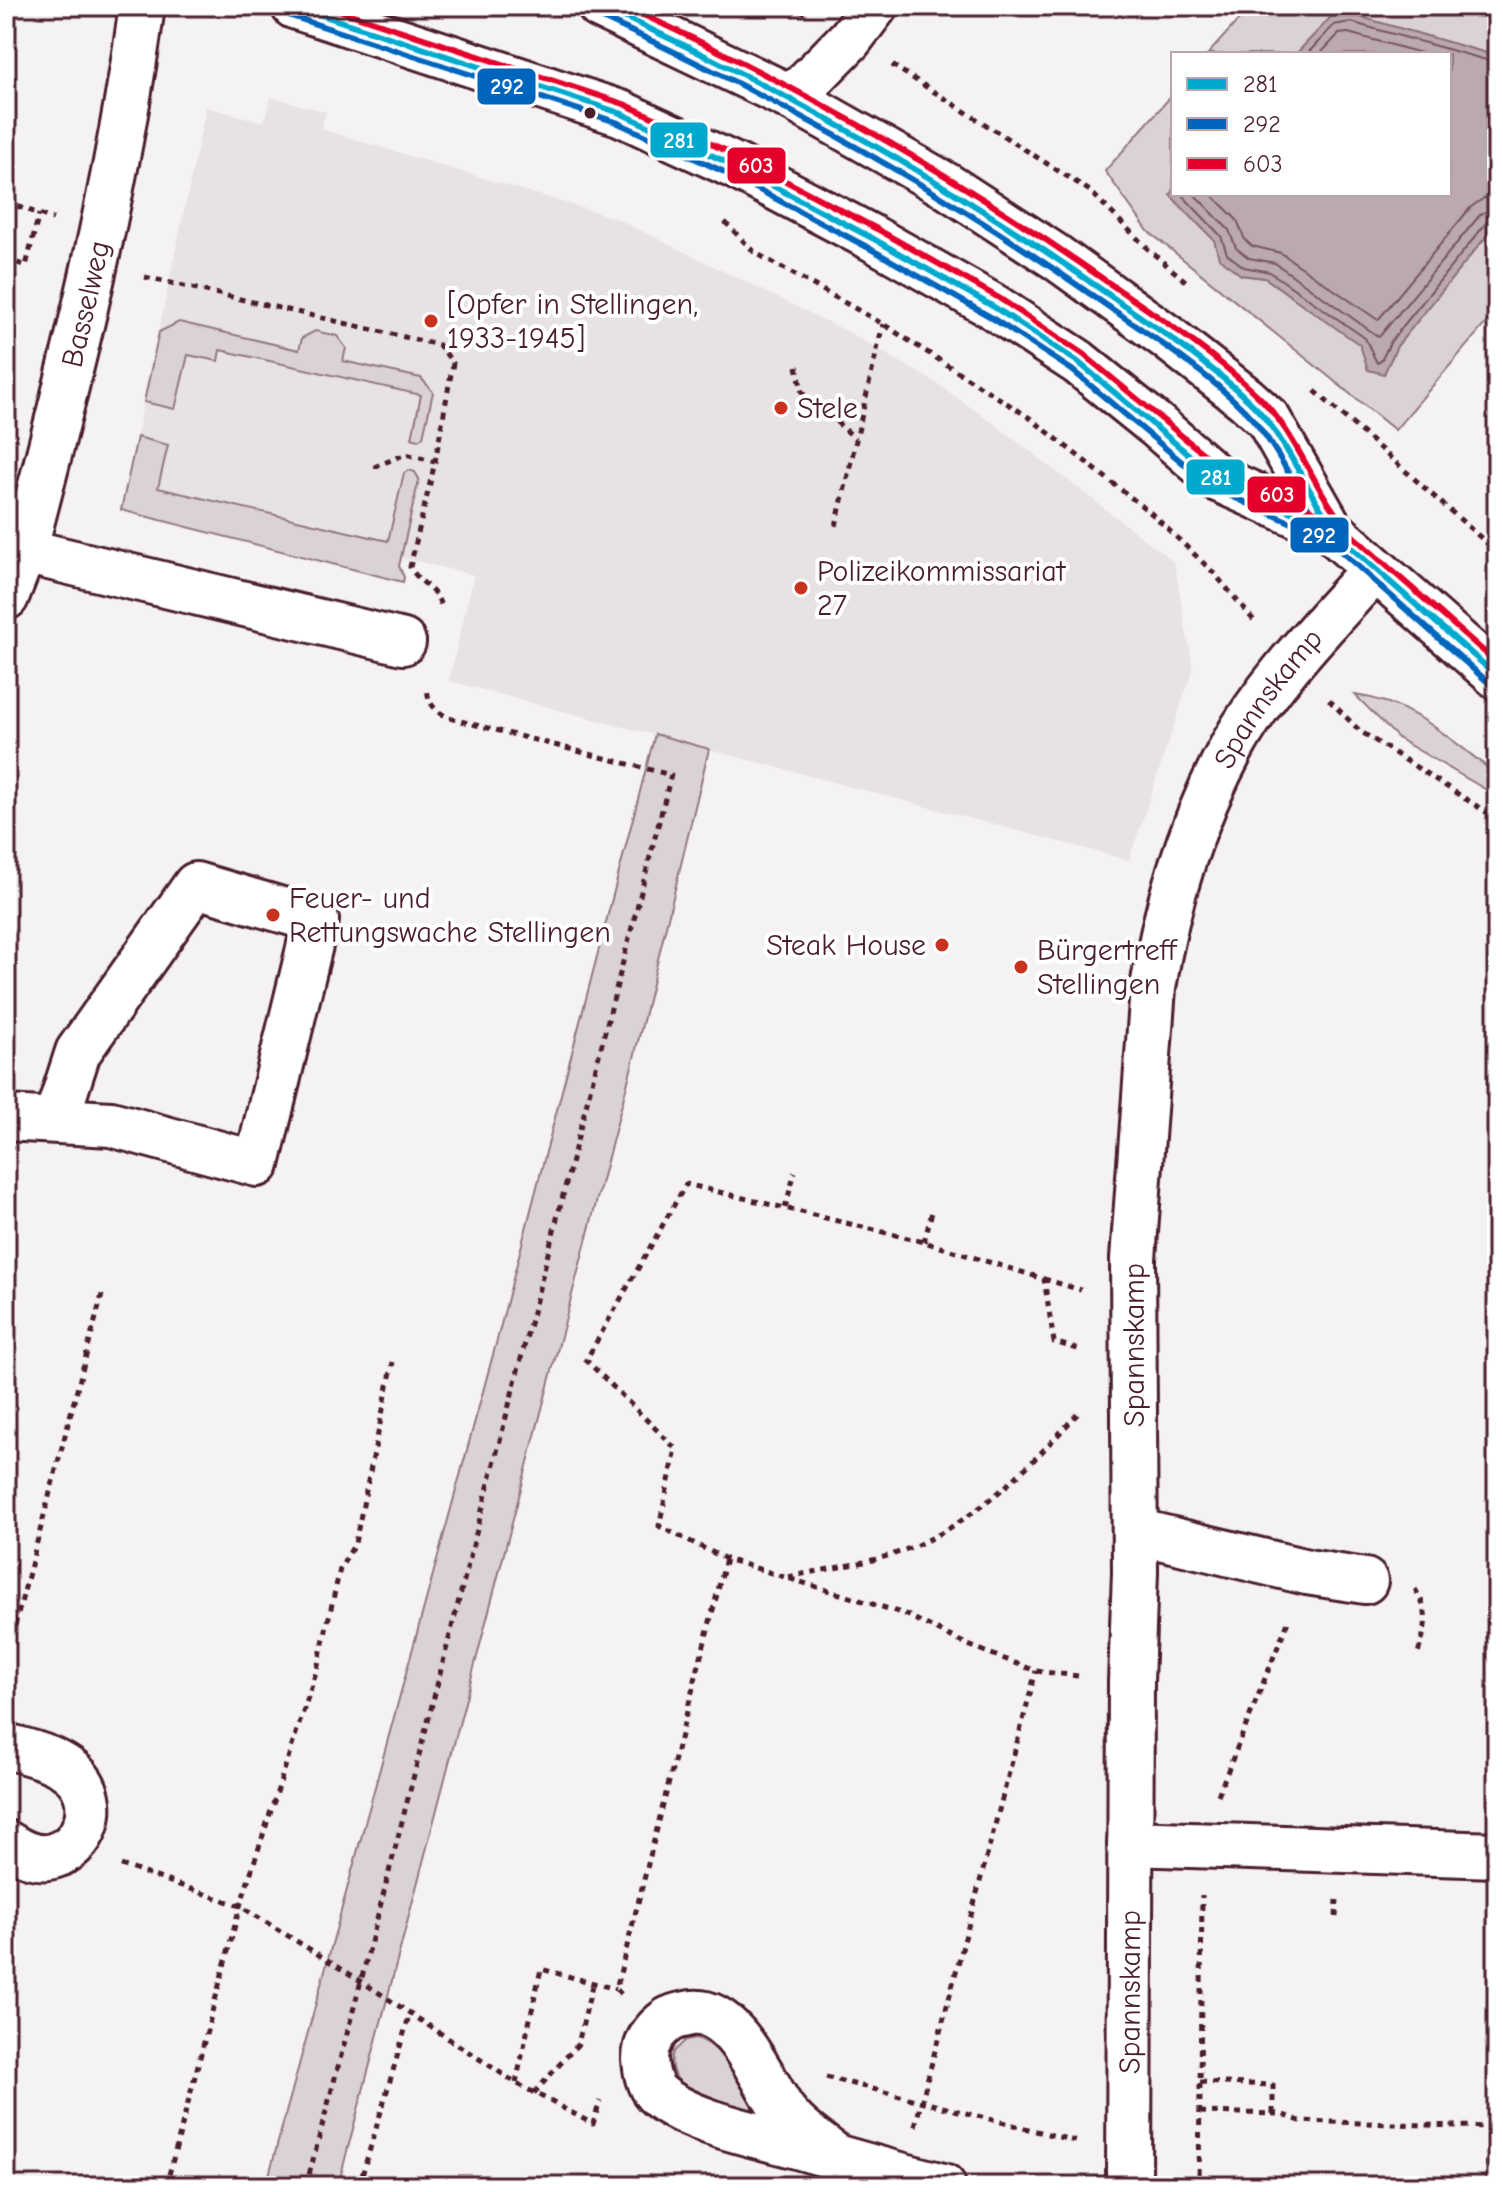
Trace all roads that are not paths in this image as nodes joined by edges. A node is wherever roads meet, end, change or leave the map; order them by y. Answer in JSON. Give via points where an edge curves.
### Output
{"nodes":[{"id":1,"x":142,"y":6,"type":"edge"},
{"id":2,"x":294,"y":6,"type":"edge"},
{"id":3,"x":600,"y":6,"type":"edge"},
{"id":4,"x":875,"y":6,"type":"edge"},
{"id":5,"x":792,"y":98,"type":"junction"},
{"id":6,"x":1331,"y":530,"type":"junction"},
{"id":7,"x":24,"y":551,"type":"junction"},
{"id":8,"x":1374,"y":569,"type":"junction"},
{"id":9,"x":6,"y":597,"type":"edge"},
{"id":10,"x":403,"y":642,"type":"dead end"},
{"id":11,"x":1497,"y":676,"type":"edge"},
{"id":12,"x":6,"y":1118,"type":"edge"},
{"id":13,"x":56,"y":1120,"type":"junction"},
{"id":14,"x":1135,"y":1531,"type":"junction"},
{"id":15,"x":1365,"y":1581,"type":"dead end"},
{"id":16,"x":6,"y":1746,"type":"edge"},
{"id":17,"x":6,"y":1843,"type":"edge"},
{"id":18,"x":1130,"y":1843,"type":"junction"},
{"id":19,"x":1497,"y":1855,"type":"edge"},
{"id":20,"x":836,"y":2157,"type":"junction"},
{"id":21,"x":1129,"y":2170,"type":"edge"},
{"id":22,"x":943,"y":2186,"type":"edge"}],
"edges":[{"from":1,"to":7,"type":"street","name":"Basselweg","via":[[93,265]]},
{"from":2,"to":6,"type":"street","via":[[620,113],[737,167],[994,307],[1078,362],[1218,479]]},
{"from":3,"to":5,"type":"street"},
{"from":4,"to":5,"type":"street"},
{"from":5,"to":6,"type":"street","via":[[947,186],[1056,257],[1246,399],[1268,419]]},
{"from":6,"to":8,"type":"street"},
{"from":7,"to":9,"type":"street","name":"Basselweg"},
{"from":7,"to":10,"type":"street"},
{"from":8,"to":11,"type":"street"},
{"from":8,"to":14,"type":"street","name":"Spannskamp","via":[[1293,663],[1234,744],[1181,866],[1159,946],[1133,1259]]},
{"from":12,"to":13,"type":"street"},
{"from":13,"to":13,"type":"street","via":[[111,1124],[257,1164],[316,920],[196,885],[78,1052]]},
{"from":14,"to":15,"type":"street"},
{"from":14,"to":18,"type":"street","name":"Spannskamp"},
{"from":16,"to":17,"type":"street","via":[[60,1766],[78,1779],[88,1815],[71,1847],[51,1857],[26,1855]]},
{"from":18,"to":19,"type":"street"},
{"from":18,"to":21,"type":"street","name":"Spannskamp"},
{"from":20,"to":20,"type":"street","via":[[797,2127],[721,2020],[699,2012],[674,2016],[656,2029],[645,2051],[654,2092],[677,2108],[725,2126]]},
{"from":20,"to":22,"type":"street"}]}
